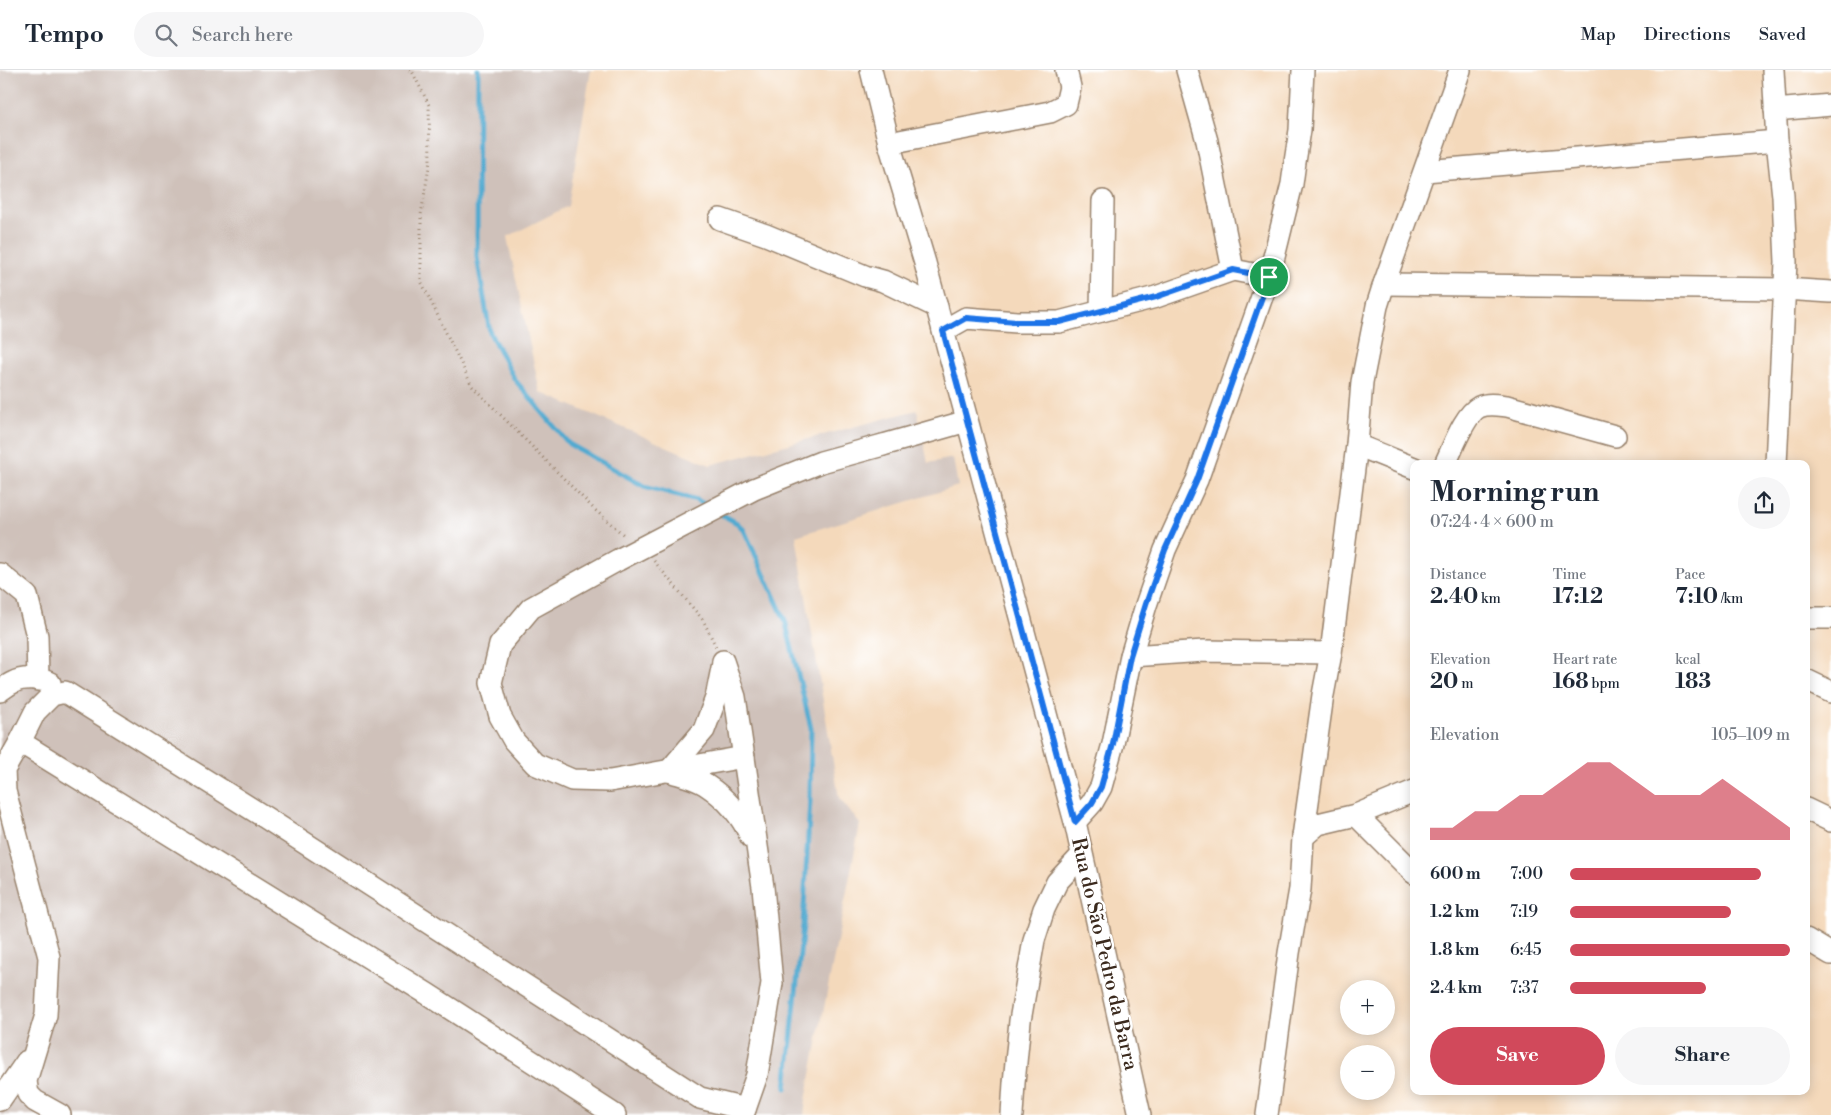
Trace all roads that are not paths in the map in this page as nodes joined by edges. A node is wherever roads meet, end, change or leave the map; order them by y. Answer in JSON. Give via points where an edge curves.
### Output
{"nodes":[{"id":1,"x":871,"y":70,"type":"edge"},
{"id":2,"x":1066,"y":70,"type":"edge"},
{"id":3,"x":1187,"y":70,"type":"edge"},
{"id":4,"x":1303,"y":70,"type":"edge"},
{"id":5,"x":1460,"y":70,"type":"edge"},
{"id":6,"x":1773,"y":70,"type":"edge"},
{"id":7,"x":1831,"y":105,"type":"edge"},
{"id":8,"x":1775,"y":110,"type":"junction"},
{"id":9,"x":1777,"y":141,"type":"junction"},
{"id":10,"x":889,"y":143,"type":"junction"},
{"id":11,"x":1425,"y":171,"type":"junction"},
{"id":12,"x":1103,"y":201,"type":"dead end"},
{"id":13,"x":720,"y":219,"type":"dead end"},
{"id":14,"x":1233,"y":270,"type":"junction"},
{"id":15,"x":1269,"y":277,"type":"junction"},
{"id":16,"x":1384,"y":284,"type":"junction"},
{"id":17,"x":1784,"y":289,"type":"junction"},
{"id":18,"x":1831,"y":292,"type":"edge"},
{"id":19,"x":937,"y":307,"type":"junction"},
{"id":20,"x":1101,"y":311,"type":"junction"},
{"id":21,"x":943,"y":331,"type":"junction"},
{"id":22,"x":967,"y":421,"type":"junction"},
{"id":23,"x":1615,"y":436,"type":"dead end"},
{"id":24,"x":1357,"y":445,"type":"junction"},
{"id":25,"x":1447,"y":460,"type":"edge"},
{"id":26,"x":1776,"y":460,"type":"edge"},
{"id":27,"x":1410,"y":466,"type":"edge"},
{"id":28,"x":0,"y":574,"type":"edge"},
{"id":29,"x":1810,"y":618,"type":"edge"},
{"id":30,"x":1831,"y":618,"type":"edge"},
{"id":31,"x":1330,"y":653,"type":"junction"},
{"id":32,"x":1130,"y":656,"type":"junction"},
{"id":33,"x":38,"y":680,"type":"junction"},
{"id":34,"x":1810,"y":682,"type":"edge"},
{"id":35,"x":0,"y":691,"type":"edge"},
{"id":36,"x":65,"y":692,"type":"junction"},
{"id":37,"x":1831,"y":692,"type":"edge"},
{"id":38,"x":20,"y":742,"type":"junction"},
{"id":39,"x":744,"y":757,"type":"junction"},
{"id":40,"x":669,"y":771,"type":"junction"},
{"id":41,"x":1410,"y":793,"type":"edge"},
{"id":42,"x":1810,"y":810,"type":"edge"},
{"id":43,"x":1356,"y":815,"type":"junction"},
{"id":44,"x":1831,"y":821,"type":"edge"},
{"id":45,"x":1075,"y":822,"type":"junction"},
{"id":46,"x":1304,"y":837,"type":"junction"},
{"id":47,"x":758,"y":854,"type":"junction"},
{"id":48,"x":1081,"y":856,"type":"junction"},
{"id":49,"x":1410,"y":870,"type":"edge"},
{"id":50,"x":1810,"y":942,"type":"edge"},
{"id":51,"x":1831,"y":954,"type":"edge"},
{"id":52,"x":37,"y":1046,"type":"junction"},
{"id":53,"x":0,"y":1100,"type":"edge"},
{"id":54,"x":744,"y":1112,"type":"edge"},
{"id":55,"x":60,"y":1115,"type":"edge"},
{"id":56,"x":615,"y":1115,"type":"edge"},
{"id":57,"x":1012,"y":1115,"type":"edge"},
{"id":58,"x":1140,"y":1115,"type":"edge"},
{"id":59,"x":1267,"y":1115,"type":"edge"}],
"edges":[{"from":1,"to":10,"type":"street","name":"Rua do São Pedro da Barra"},
{"from":2,"to":10,"type":"street","via":[[1070,87],[1066,104],[1050,112]]},
{"from":3,"to":14,"type":"street","via":[[1207,142]]},
{"from":4,"to":15,"type":"street","via":[[1296,162]]},
{"from":5,"to":11,"type":"street"},
{"from":6,"to":8,"type":"street"},
{"from":7,"to":8,"type":"street"},
{"from":8,"to":9,"type":"street"},
{"from":9,"to":11,"type":"street"},
{"from":9,"to":17,"type":"street","via":[[1784,196]]},
{"from":10,"to":19,"type":"street","name":"Rua do São Pedro da Barra"},
{"from":11,"to":16,"type":"street"},
{"from":12,"to":20,"type":"street"},
{"from":13,"to":19,"type":"street","via":[[884,282]]},
{"from":14,"to":15,"type":"street"},
{"from":14,"to":20,"type":"street","via":[[1156,297]]},
{"from":15,"to":32,"type":"street","via":[[1197,480],[1165,550]]},
{"from":16,"to":17,"type":"street"},
{"from":16,"to":24,"type":"street","via":[[1368,347]]},
{"from":17,"to":18,"type":"street"},
{"from":17,"to":26,"type":"street"},
{"from":19,"to":21,"type":"street","name":"Rua do São Pedro da Barra"},
{"from":20,"to":21,"type":"street","via":[[1059,322],[966,318]]},
{"from":21,"to":22,"type":"street","name":"Rua do São Pedro da Barra"},
{"from":22,"to":40,"type":"street","bridge":true,"via":[[821,462],[754,489],[531,608],[500,645],[491,683],[500,716],[514,742],[535,764],[572,780],[610,781]]},
{"from":22,"to":45,"type":"street","name":"Rua do São Pedro da Barra"},
{"from":23,"to":25,"type":"street","via":[[1492,404],[1480,406],[1472,413]]},
{"from":24,"to":27,"type":"street"},
{"from":24,"to":31,"type":"street"},
{"from":28,"to":33,"type":"street","via":[[27,596],[37,636]]},
{"from":29,"to":30,"type":"street"},
{"from":31,"to":32,"type":"street","via":[[1204,651]]},
{"from":31,"to":46,"type":"street"},
{"from":32,"to":45,"type":"street","via":[[1101,787]]},
{"from":33,"to":35,"type":"street","via":[[16,680]]},
{"from":33,"to":36,"type":"street"},
{"from":34,"to":37,"type":"street"},
{"from":36,"to":38,"type":"street","via":[[52,695],[35,712]]},
{"from":36,"to":54,"type":"street","via":[[700,1098]]},
{"from":38,"to":52,"type":"street","via":[[4,770],[5,791],[50,957],[46,1015]]},
{"from":38,"to":56,"type":"street","via":[[419,989]]},
{"from":39,"to":40,"type":"street"},
{"from":39,"to":40,"type":"street","via":[[735,697],[724,661],[716,698],[704,730]]},
{"from":39,"to":47,"type":"street"},
{"from":40,"to":47,"type":"street","via":[[705,784],[732,806]]},
{"from":41,"to":43,"type":"street"},
{"from":42,"to":44,"type":"street"},
{"from":43,"to":46,"type":"street","via":[[1318,824]]},
{"from":43,"to":49,"type":"street"},
{"from":45,"to":48,"type":"street","name":"Rua do São Pedro da Barra"},
{"from":46,"to":59,"type":"street","via":[[1300,889]]},
{"from":47,"to":54,"type":"street","via":[[772,983],[757,1075]]},
{"from":48,"to":57,"type":"street","via":[[1057,882],[1034,940],[1020,1021]]},
{"from":48,"to":58,"type":"street","name":"Rua do São Pedro da Barra"},
{"from":50,"to":51,"type":"street"},
{"from":52,"to":53,"type":"street"},
{"from":52,"to":55,"type":"street","via":[[26,1082],[28,1094]]}]}
